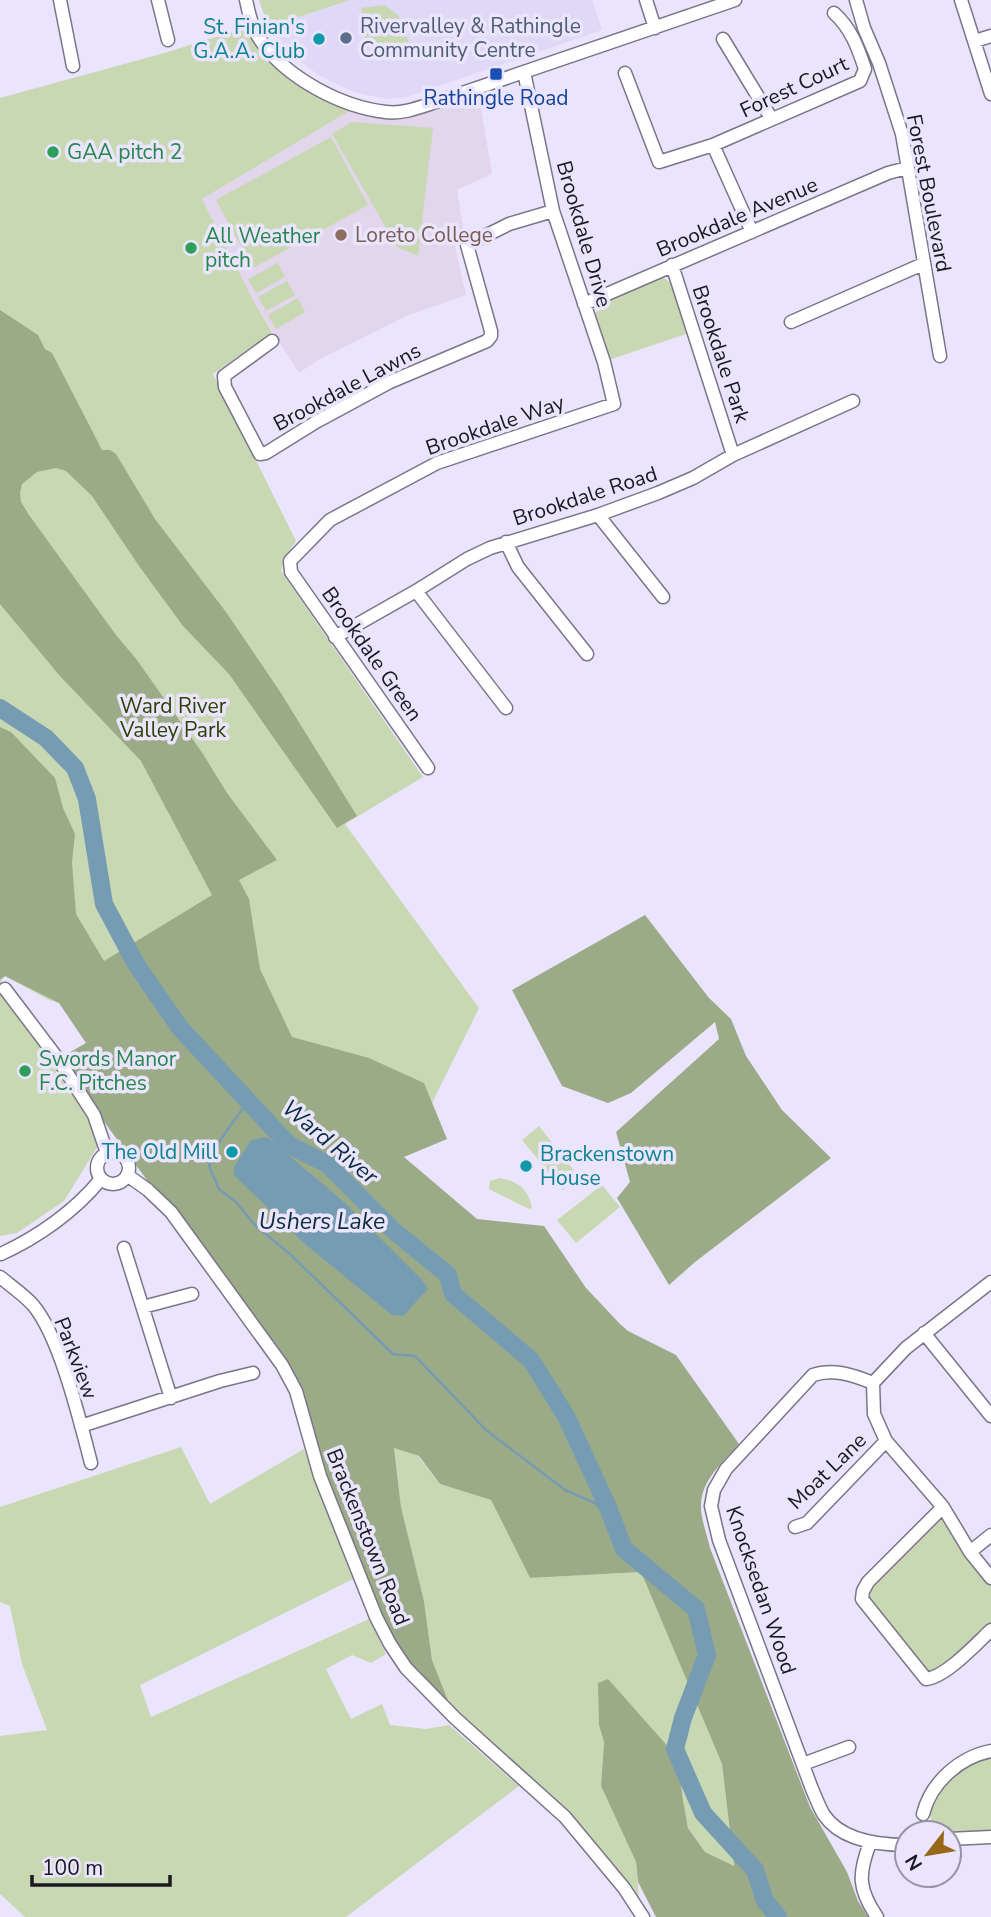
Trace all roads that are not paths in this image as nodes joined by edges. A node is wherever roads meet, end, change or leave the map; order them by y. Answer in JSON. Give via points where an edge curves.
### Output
{"nodes":[{"id":1,"x":60,"y":0,"type":"edge"},
{"id":2,"x":158,"y":0,"type":"edge"},
{"id":3,"x":246,"y":0,"type":"edge"},
{"id":4,"x":646,"y":0,"type":"edge"},
{"id":5,"x":735,"y":0,"type":"edge"},
{"id":6,"x":856,"y":0,"type":"edge"},
{"id":7,"x":961,"y":0,"type":"edge"},
{"id":8,"x":834,"y":13,"type":"dead end"},
{"id":9,"x":655,"y":27,"type":"junction"},
{"id":10,"x":991,"y":36,"type":"edge"},
{"id":11,"x":168,"y":40,"type":"dead end"},
{"id":12,"x":723,"y":40,"type":"dead end"},
{"id":13,"x":975,"y":41,"type":"junction"},
{"id":14,"x":73,"y":66,"type":"dead end"},
{"id":15,"x":524,"y":72,"type":"junction"},
{"id":16,"x":625,"y":73,"type":"dead end"},
{"id":17,"x":991,"y":94,"type":"edge"},
{"id":18,"x":771,"y":118,"type":"junction"},
{"id":19,"x":713,"y":145,"type":"junction"},
{"id":20,"x":907,"y":168,"type":"junction"},
{"id":21,"x":553,"y":211,"type":"junction"},
{"id":22,"x":752,"y":232,"type":"junction"},
{"id":23,"x":923,"y":264,"type":"junction"},
{"id":24,"x":672,"y":265,"type":"junction"},
{"id":25,"x":584,"y":304,"type":"junction"},
{"id":26,"x":791,"y":322,"type":"dead end"},
{"id":27,"x":272,"y":341,"type":"dead end"},
{"id":28,"x":940,"y":356,"type":"dead end"},
{"id":29,"x":853,"y":401,"type":"dead end"},
{"id":30,"x":614,"y":404,"type":"joint"},
{"id":31,"x":733,"y":455,"type":"junction"},
{"id":32,"x":598,"y":515,"type":"junction"},
{"id":33,"x":506,"y":542,"type":"junction"},
{"id":34,"x":290,"y":561,"type":"joint"},
{"id":35,"x":416,"y":591,"type":"junction"},
{"id":36,"x":663,"y":597,"type":"dead end"},
{"id":37,"x":335,"y":637,"type":"junction"},
{"id":38,"x":587,"y":654,"type":"dead end"},
{"id":39,"x":506,"y":708,"type":"dead end"},
{"id":40,"x":428,"y":768,"type":"dead end"},
{"id":41,"x":5,"y":989,"type":"dead end"},
{"id":42,"x":107,"y":1153,"type":"junction"},
{"id":43,"x":127,"y":1175,"type":"junction"},
{"id":44,"x":101,"y":1179,"type":"junction"},
{"id":45,"x":124,"y":1248,"type":"dead end"},
{"id":46,"x":0,"y":1253,"type":"edge"},
{"id":47,"x":0,"y":1271,"type":"edge"},
{"id":48,"x":0,"y":1277,"type":"edge"},
{"id":49,"x":991,"y":1282,"type":"edge"},
{"id":50,"x":192,"y":1294,"type":"dead end"},
{"id":51,"x":143,"y":1307,"type":"junction"},
{"id":52,"x":924,"y":1332,"type":"junction"},
{"id":53,"x":253,"y":1373,"type":"dead end"},
{"id":54,"x":873,"y":1383,"type":"junction"},
{"id":55,"x":172,"y":1398,"type":"junction"},
{"id":56,"x":991,"y":1416,"type":"edge"},
{"id":57,"x":81,"y":1426,"type":"junction"},
{"id":58,"x":886,"y":1441,"type":"junction"},
{"id":59,"x":91,"y":1463,"type":"dead end"},
{"id":60,"x":943,"y":1507,"type":"junction"},
{"id":61,"x":795,"y":1527,"type":"dead end"},
{"id":62,"x":991,"y":1535,"type":"edge"},
{"id":63,"x":970,"y":1552,"type":"junction"},
{"id":64,"x":991,"y":1578,"type":"edge"},
{"id":65,"x":991,"y":1630,"type":"edge"},
{"id":66,"x":849,"y":1746,"type":"dead end"},
{"id":67,"x":991,"y":1751,"type":"edge"},
{"id":68,"x":803,"y":1764,"type":"junction"},
{"id":69,"x":923,"y":1814,"type":"dead end"},
{"id":70,"x":963,"y":1838,"type":"edge"},
{"id":71,"x":991,"y":1838,"type":"edge"},
{"id":72,"x":870,"y":1843,"type":"junction"},
{"id":73,"x":893,"y":1844,"type":"edge"},
{"id":74,"x":643,"y":1917,"type":"edge"},
{"id":75,"x":877,"y":1917,"type":"edge"}],
"edges":[{"from":1,"to":14,"type":"street"},
{"from":2,"to":11,"type":"street"},
{"from":3,"to":15,"type":"street","via":[[262,42],[292,72],[334,97],[368,108],[408,111]]},
{"from":4,"to":9,"type":"street"},
{"from":5,"to":9,"type":"street"},
{"from":6,"to":20,"type":"street","name":"Forest Boulevard","via":[[902,134]]},
{"from":7,"to":13,"type":"street"},
{"from":8,"to":18,"type":"street","name":"Forest Court","via":[[846,24],[860,54],[864,77]]},
{"from":9,"to":15,"type":"street"},
{"from":10,"to":13,"type":"street"},
{"from":12,"to":18,"type":"street"},
{"from":13,"to":17,"type":"street"},
{"from":15,"to":21,"type":"street","name":"Brookdale Drive"},
{"from":16,"to":19,"type":"street","name":"Forest Court","via":[[659,162]]},
{"from":18,"to":19,"type":"street","name":"Forest Court"},
{"from":19,"to":22,"type":"street"},
{"from":20,"to":22,"type":"street","name":"Brookdale Avenue"},
{"from":20,"to":23,"type":"street","name":"Forest Boulevard"},
{"from":21,"to":25,"type":"street","name":"Brookdale Drive"},
{"from":21,"to":27,"type":"street","name":"Brookdale Lawns","via":[[467,245],[491,331],[489,339],[390,382],[260,454],[224,376]]},
{"from":22,"to":24,"type":"street","name":"Brookdale Avenue"},
{"from":23,"to":26,"type":"street"},
{"from":23,"to":28,"type":"street","name":"Forest Boulevard"},
{"from":24,"to":25,"type":"street","name":"Brookdale Avenue"},
{"from":24,"to":31,"type":"street","name":"Brookdale Park"},
{"from":25,"to":30,"type":"street","name":"Brookdale Drive"},
{"from":29,"to":31,"type":"street","name":"Brookdale Road"},
{"from":30,"to":34,"type":"street","name":"Brookdale Way","via":[[437,463],[330,520]]},
{"from":31,"to":32,"type":"street","name":"Brookdale Road","via":[[693,478]]},
{"from":32,"to":33,"type":"street","name":"Brookdale Road"},
{"from":32,"to":36,"type":"street"},
{"from":33,"to":35,"type":"street","name":"Brookdale Road","via":[[467,559]]},
{"from":33,"to":38,"type":"street","via":[[518,567]]},
{"from":34,"to":37,"type":"street","name":"Brookdale Green","via":[[291,572]]},
{"from":35,"to":37,"type":"street","name":"Brookdale Road"},
{"from":35,"to":39,"type":"street"},
{"from":37,"to":40,"type":"street","name":"Brookdale Green"},
{"from":41,"to":42,"type":"street","via":[[94,1115]]},
{"from":42,"to":43,"type":"street","via":[[124,1156],[129,1165]]},
{"from":42,"to":44,"type":"street","via":[[97,1165]]},
{"from":43,"to":44,"type":"street","via":[[115,1184]]},
{"from":43,"to":74,"type":"street","name":"Brackenstown Road","via":[[171,1212],[282,1365],[296,1391],[320,1476],[376,1617],[406,1668],[565,1817]]},
{"from":44,"to":46,"type":"street","via":[[39,1233]]},
{"from":45,"to":51,"type":"street"},
{"from":46,"to":47,"type":"street"},
{"from":48,"to":57,"type":"street","name":"Parkview","via":[[34,1306],[50,1334]]},
{"from":49,"to":52,"type":"street"},
{"from":50,"to":51,"type":"street"},
{"from":51,"to":55,"type":"street"},
{"from":52,"to":54,"type":"street"},
{"from":52,"to":56,"type":"street"},
{"from":53,"to":55,"type":"street","name":"Parkview"},
{"from":54,"to":58,"type":"street","via":[[874,1415]]},
{"from":54,"to":68,"type":"street","name":"Knocksedan Wood","via":[[843,1373],[813,1376],[726,1469],[712,1498],[719,1540]]},
{"from":55,"to":57,"type":"street","name":"Parkview"},
{"from":57,"to":59,"type":"street","name":"Parkview"},
{"from":58,"to":60,"type":"street"},
{"from":58,"to":61,"type":"street","name":"Moat Lane","via":[[807,1523]]},
{"from":60,"to":63,"type":"street"},
{"from":60,"to":65,"type":"street","via":[[868,1582],[862,1599],[926,1679],[943,1672]]},
{"from":62,"to":63,"type":"street"},
{"from":63,"to":64,"type":"street"},
{"from":66,"to":68,"type":"street"},
{"from":67,"to":69,"type":"street","via":[[956,1765],[926,1801]]},
{"from":68,"to":72,"type":"street","name":"Knocksedan Wood","via":[[831,1824]]},
{"from":70,"to":71,"type":"street"},
{"from":72,"to":73,"type":"street","name":"Knocksedan Wood"},
{"from":72,"to":75,"type":"street","via":[[861,1881]]}]}
